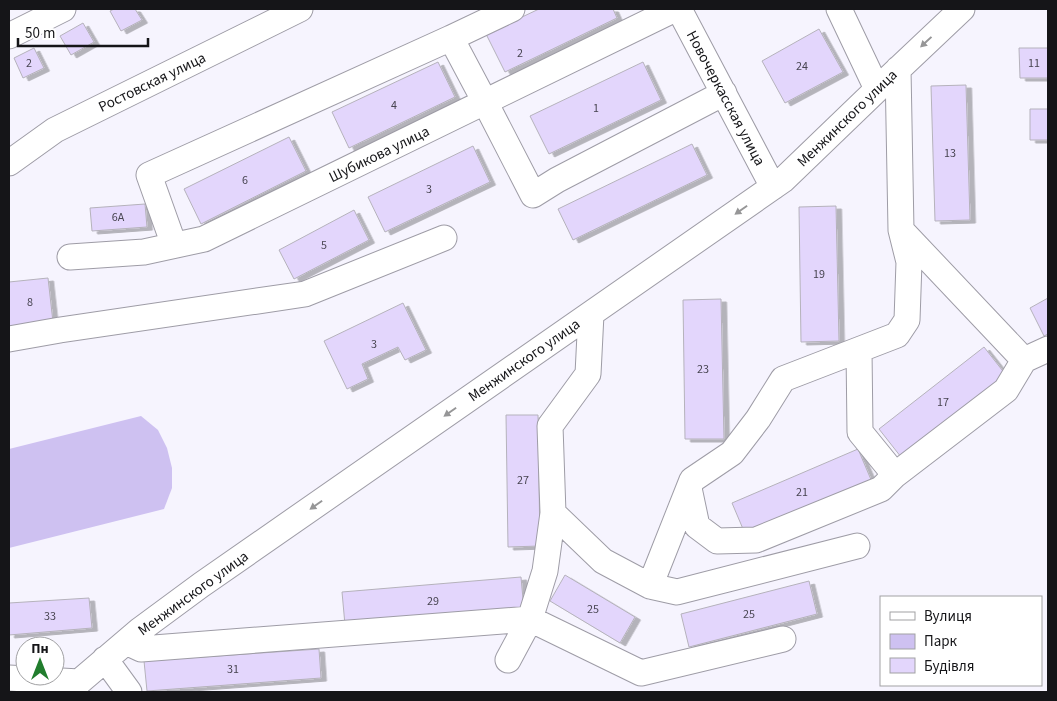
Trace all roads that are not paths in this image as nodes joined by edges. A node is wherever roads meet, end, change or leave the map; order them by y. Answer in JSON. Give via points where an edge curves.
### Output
{"nodes":[{"id":1,"x":63,"y":9,"type":"edge"},
{"id":2,"x":300,"y":9,"type":"edge"},
{"id":3,"x":512,"y":9,"type":"edge"},
{"id":4,"x":677,"y":9,"type":"edge"},
{"id":5,"x":839,"y":9,"type":"edge"},
{"id":6,"x":962,"y":9,"type":"edge"},
{"id":7,"x":630,"y":18,"type":"edge"},
{"id":8,"x":9,"y":36,"type":"edge"},
{"id":9,"x":451,"y":38,"type":"junction"},
{"id":10,"x":898,"y":69,"type":"junction"},
{"id":11,"x":877,"y":88,"type":"junction"},
{"id":12,"x":724,"y":93,"type":"junction"},
{"id":13,"x":486,"y":102,"type":"junction"},
{"id":14,"x":9,"y":163,"type":"edge"},
{"id":15,"x":773,"y":187,"type":"junction"},
{"id":16,"x":901,"y":230,"type":"junction"},
{"id":17,"x":444,"y":238,"type":"dead end"},
{"id":18,"x":174,"y":245,"type":"junction"},
{"id":19,"x":70,"y":258,"type":"dead end"},
{"id":20,"x":591,"y":314,"type":"junction"},
{"id":21,"x":9,"y":339,"type":"edge"},
{"id":22,"x":1048,"y":349,"type":"edge"},
{"id":23,"x":860,"y":350,"type":"junction"},
{"id":24,"x":1024,"y":360,"type":"junction"},
{"id":25,"x":895,"y":475,"type":"junction"},
{"id":26,"x":689,"y":488,"type":"junction"},
{"id":27,"x":553,"y":513,"type":"junction"},
{"id":28,"x":857,"y":546,"type":"dead end"},
{"id":29,"x":650,"y":586,"type":"junction"},
{"id":30,"x":530,"y":619,"type":"junction"},
{"id":31,"x":784,"y":639,"type":"dead end"},
{"id":32,"x":126,"y":642,"type":"junction"},
{"id":33,"x":105,"y":659,"type":"junction"},
{"id":34,"x":508,"y":660,"type":"dead end"},
{"id":35,"x":9,"y":678,"type":"edge"},
{"id":36,"x":74,"y":687,"type":"edge"},
{"id":37,"x":129,"y":692,"type":"edge"}],
"edges":[{"from":1,"to":8,"type":"street"},
{"from":2,"to":14,"type":"street","name":"Ростовская улица","via":[[55,130]]},
{"from":3,"to":9,"type":"street"},
{"from":4,"to":7,"type":"street","name":"Шубикова улица"},
{"from":4,"to":12,"type":"street","name":"Новочеркасская улица"},
{"from":5,"to":11,"type":"street"},
{"from":6,"to":10,"type":"street","name":"Менжинского улица","one_way":true},
{"from":7,"to":13,"type":"street","name":"Шубикова улица"},
{"from":9,"to":13,"type":"street"},
{"from":9,"to":18,"type":"street","via":[[149,175]]},
{"from":10,"to":11,"type":"street","name":"Менжинского улица"},
{"from":10,"to":16,"type":"street"},
{"from":11,"to":15,"type":"street","name":"Менжинского улица","via":[[784,180]]},
{"from":12,"to":13,"type":"street","via":[[556,180],[533,196]]},
{"from":12,"to":15,"type":"street","name":"Новочеркасская улица"},
{"from":13,"to":18,"type":"street","name":"Шубикова улица","via":[[204,239]]},
{"from":15,"to":20,"type":"street","name":"Менжинского улица","one_way":true},
{"from":16,"to":23,"type":"street","via":[[909,262],[907,320],[897,335]]},
{"from":16,"to":24,"type":"street"},
{"from":17,"to":21,"type":"street","via":[[306,294]]},
{"from":18,"to":19,"type":"street","name":"Шубикова улица","via":[[144,252]]},
{"from":20,"to":27,"type":"street","via":[[588,374],[550,426]]},
{"from":20,"to":32,"type":"street","name":"Менжинского улица","one_way":true,"via":[[201,585]]},
{"from":22,"to":24,"type":"street"},
{"from":23,"to":25,"type":"street","via":[[860,432]]},
{"from":23,"to":26,"type":"street","via":[[783,380],[732,453],[692,480]]},
{"from":24,"to":25,"type":"street","via":[[1006,390]]},
{"from":25,"to":26,"type":"street","via":[[881,489],[756,540],[717,541],[697,526]]},
{"from":26,"to":29,"type":"street"},
{"from":27,"to":29,"type":"street","via":[[603,561]]},
{"from":27,"to":30,"type":"street","via":[[545,571]]},
{"from":28,"to":29,"type":"street","via":[[677,592]]},
{"from":30,"to":31,"type":"street","via":[[641,673]]},
{"from":30,"to":32,"type":"street","via":[[141,649]]},
{"from":30,"to":34,"type":"street"},
{"from":32,"to":33,"type":"street","name":"Менжинского улица"},
{"from":33,"to":36,"type":"street","name":"Менжинского улица"},
{"from":33,"to":37,"type":"street"},
{"from":35,"to":36,"type":"street"}]}
